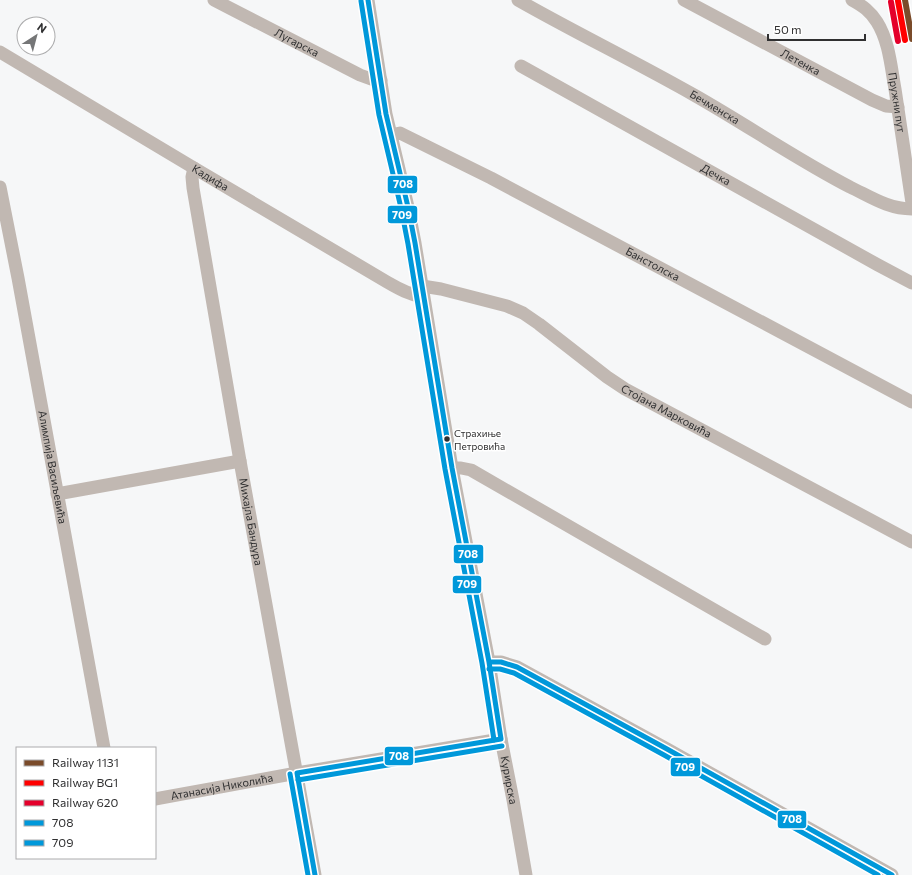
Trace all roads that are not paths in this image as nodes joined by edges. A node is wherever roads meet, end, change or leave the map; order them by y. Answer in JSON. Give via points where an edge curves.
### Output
{"nodes":[{"id":1,"x":214,"y":0,"type":"edge"},
{"id":2,"x":368,"y":0,"type":"edge"},
{"id":3,"x":518,"y":0,"type":"edge"},
{"id":4,"x":684,"y":0,"type":"edge"},
{"id":5,"x":852,"y":0,"type":"edge"},
{"id":6,"x":0,"y":52,"type":"edge"},
{"id":7,"x":521,"y":66,"type":"dead end"},
{"id":8,"x":380,"y":80,"type":"junction"},
{"id":9,"x":898,"y":107,"type":"junction"},
{"id":10,"x":391,"y":135,"type":"junction"},
{"id":11,"x":194,"y":168,"type":"junction"},
{"id":12,"x":0,"y":187,"type":"edge"},
{"id":13,"x":912,"y":203,"type":"edge"},
{"id":14,"x":912,"y":209,"type":"edge"},
{"id":15,"x":912,"y":282,"type":"edge"},
{"id":16,"x":423,"y":291,"type":"junction"},
{"id":17,"x":912,"y":402,"type":"edge"},
{"id":18,"x":240,"y":461,"type":"junction"},
{"id":19,"x":452,"y":468,"type":"junction"},
{"id":20,"x":57,"y":494,"type":"junction"},
{"id":21,"x":912,"y":542,"type":"edge"},
{"id":22,"x":765,"y":639,"type":"dead end"},
{"id":23,"x":489,"y":662,"type":"junction"},
{"id":24,"x":501,"y":739,"type":"junction"},
{"id":25,"x":104,"y":747,"type":"edge"},
{"id":26,"x":296,"y":773,"type":"junction"},
{"id":27,"x":156,"y":799,"type":"edge"},
{"id":28,"x":315,"y":875,"type":"edge"},
{"id":29,"x":526,"y":875,"type":"edge"},
{"id":30,"x":892,"y":875,"type":"edge"}],
"edges":[{"from":1,"to":8,"type":"street","name":"Лугарска","via":[[360,75]]},
{"from":2,"to":8,"type":"street","name":"Курирска"},
{"from":3,"to":14,"type":"street","name":"Бечменска","via":[[694,95],[776,146],[843,183],[886,205]]},
{"from":4,"to":9,"type":"street","name":"Летенка","via":[[872,100],[886,106]]},
{"from":5,"to":9,"type":"street","name":"Пружни пут","via":[[865,7],[884,36]]},
{"from":6,"to":11,"type":"street","name":"Кадифа"},
{"from":7,"to":15,"type":"street","name":"Дечка"},
{"from":8,"to":10,"type":"street","name":"Курирска"},
{"from":9,"to":13,"type":"street","name":"Пружни пут"},
{"from":10,"to":16,"type":"street","name":"Курирска","via":[[410,212]]},
{"from":10,"to":17,"type":"street","name":"Банстолска","via":[[404,135],[491,178]]},
{"from":11,"to":16,"type":"street","name":"Кадифа","via":[[392,285],[414,295]]},
{"from":11,"to":18,"type":"street","name":"Михајла Бандура","via":[[193,188]]},
{"from":12,"to":20,"type":"street","name":"Алимпија Васиљевића"},
{"from":16,"to":19,"type":"street","name":"Курирска"},
{"from":16,"to":21,"type":"street","name":"Стојана Марковића","via":[[441,289],[507,306],[523,313],[625,389]]},
{"from":18,"to":20,"type":"street"},
{"from":18,"to":26,"type":"street","name":"Михајла Бандура"},
{"from":19,"to":22,"type":"street","via":[[471,470]]},
{"from":19,"to":23,"type":"street","name":"Курирска"},
{"from":20,"to":25,"type":"street","name":"Алимпија Васиљевића"},
{"from":23,"to":24,"type":"street","name":"Курирска"},
{"from":23,"to":30,"type":"street","via":[[501,662],[517,667]]},
{"from":24,"to":26,"type":"street","name":"Атанасија Николића"},
{"from":24,"to":29,"type":"street","name":"Курирска"},
{"from":26,"to":27,"type":"street","name":"Атанасија Николића"},
{"from":26,"to":28,"type":"street","name":"Михајла Бандура"}]}
